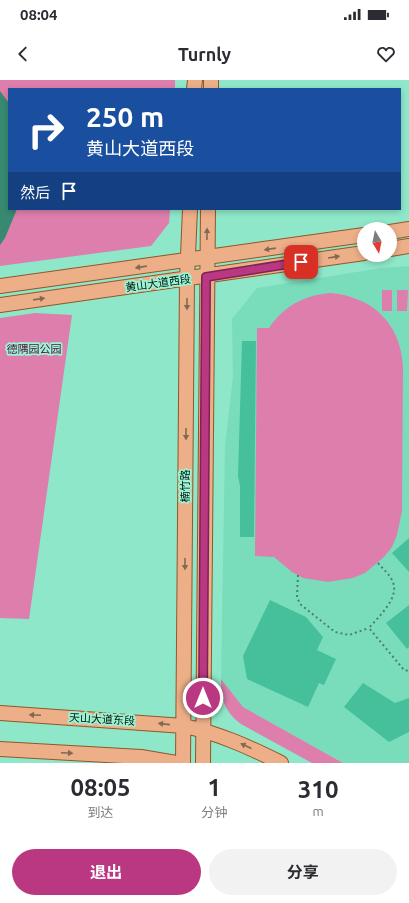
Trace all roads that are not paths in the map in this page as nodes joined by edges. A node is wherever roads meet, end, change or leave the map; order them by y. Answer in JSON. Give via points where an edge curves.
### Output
{"nodes":[{"id":1,"x":190,"y":210,"type":"edge"},
{"id":2,"x":208,"y":210,"type":"edge"},
{"id":3,"x":409,"y":229,"type":"edge"},
{"id":4,"x":397,"y":231,"type":"edge"},
{"id":5,"x":357,"y":236,"type":"edge"},
{"id":6,"x":409,"y":246,"type":"edge"},
{"id":7,"x":397,"y":248,"type":"edge"},
{"id":8,"x":357,"y":254,"type":"edge"},
{"id":9,"x":207,"y":258,"type":"junction"},
{"id":10,"x":188,"y":261,"type":"junction"},
{"id":11,"x":206,"y":277,"type":"junction"},
{"id":12,"x":187,"y":279,"type":"junction"},
{"id":13,"x":0,"y":286,"type":"edge"},
{"id":14,"x":0,"y":305,"type":"edge"},
{"id":15,"x":0,"y":713,"type":"edge"},
{"id":16,"x":184,"y":726,"type":"junction"},
{"id":17,"x":203,"y":730,"type":"junction"},
{"id":18,"x":0,"y":749,"type":"edge"},
{"id":19,"x":176,"y":763,"type":"edge"},
{"id":20,"x":183,"y":763,"type":"edge"},
{"id":21,"x":203,"y":763,"type":"edge"},
{"id":22,"x":281,"y":763,"type":"edge"}],
"edges":[{"from":1,"to":10,"type":"main road","name":"楠竹路"},
{"from":9,"to":2,"type":"main road","name":"楠竹路","one_way":true},
{"from":3,"to":4,"type":"main road"},
{"from":5,"to":9,"type":"main road","name":"黄山大道西段","one_way":true},
{"from":6,"to":7,"type":"main road"},
{"from":11,"to":8,"type":"main road","name":"黄山大道西段","one_way":true},
{"from":9,"to":10,"type":"main road","name":"黄山大道西段"},
{"from":9,"to":11,"type":"main road","name":"楠竹路"},
{"from":10,"to":12,"type":"main road","name":"楠竹路"},
{"from":10,"to":13,"type":"main road","name":"黄山大道西段","one_way":true},
{"from":11,"to":12,"type":"main road","name":"黄山大道西段"},
{"from":11,"to":17,"type":"main road","name":"楠竹路"},
{"from":14,"to":12,"type":"main road","name":"黄山大道西段","one_way":true},
{"from":12,"to":16,"type":"main road","name":"楠竹路","one_way":true},
{"from":16,"to":15,"type":"main road","name":"天山大道东段","one_way":true},
{"from":16,"to":17,"type":"main road","name":"天山大道东段"},
{"from":16,"to":20,"type":"main road","name":"楠竹路"},
{"from":17,"to":21,"type":"main road","name":"楠竹路"},
{"from":22,"to":17,"type":"main road","name":"天山大道东段","one_way":true,"via":[[243,744]]},
{"from":18,"to":19,"type":"main road","one_way":true,"via":[[141,757]]}]}
